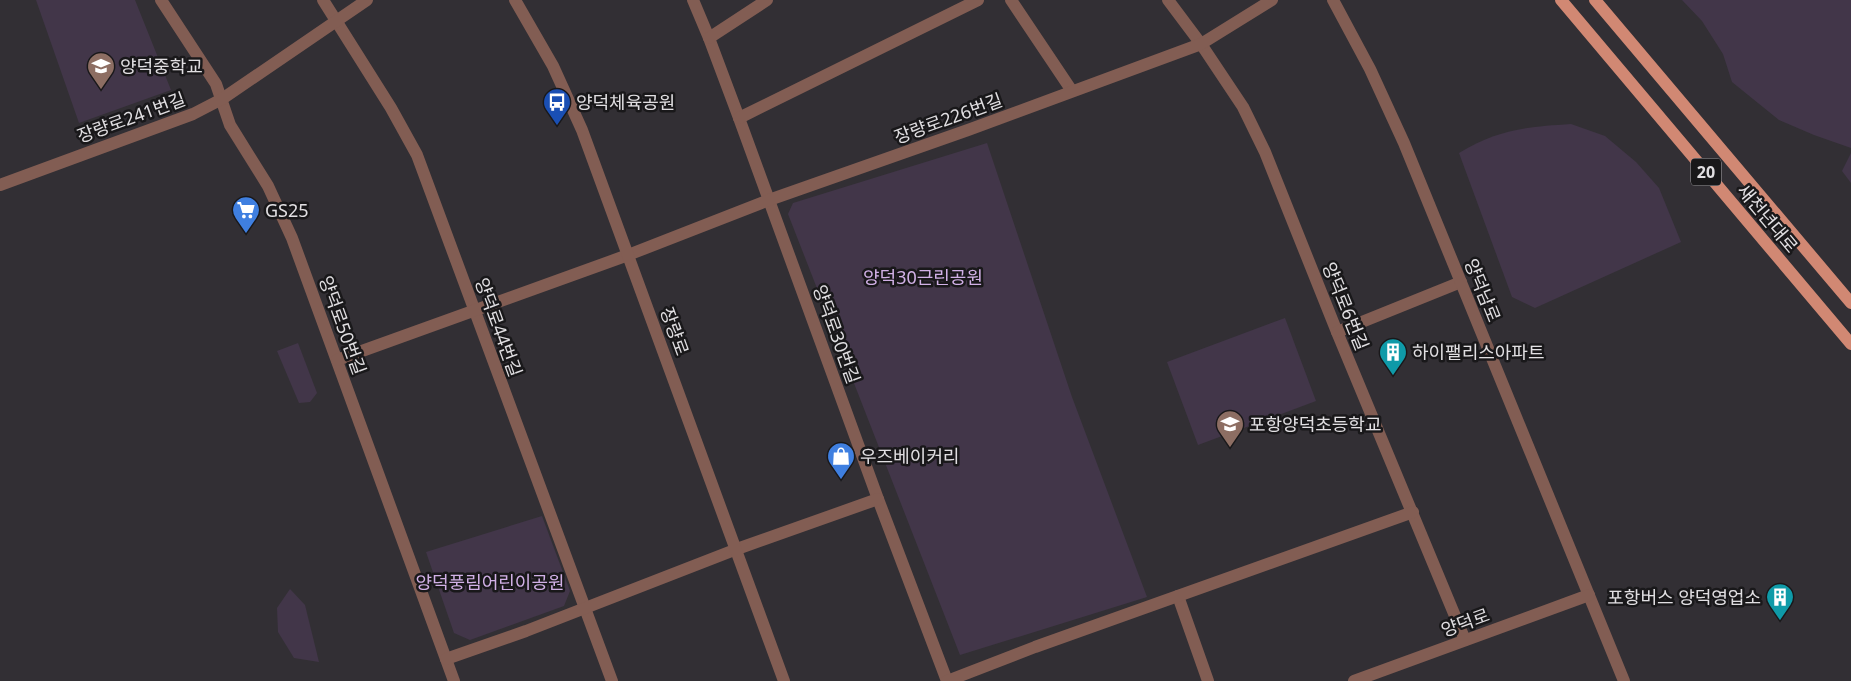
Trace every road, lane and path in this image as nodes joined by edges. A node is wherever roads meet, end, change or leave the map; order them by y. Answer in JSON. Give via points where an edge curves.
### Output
{"nodes":[{"id":1,"x":161,"y":0,"type":"edge"},
{"id":2,"x":323,"y":0,"type":"edge"},
{"id":3,"x":367,"y":0,"type":"edge"},
{"id":4,"x":515,"y":0,"type":"edge"},
{"id":5,"x":693,"y":0,"type":"edge"},
{"id":6,"x":767,"y":0,"type":"edge"},
{"id":7,"x":978,"y":0,"type":"edge"},
{"id":8,"x":1011,"y":0,"type":"edge"},
{"id":9,"x":1168,"y":0,"type":"edge"},
{"id":10,"x":1272,"y":0,"type":"edge"},
{"id":11,"x":1333,"y":0,"type":"edge"},
{"id":12,"x":1561,"y":0,"type":"edge"},
{"id":13,"x":1596,"y":0,"type":"edge"},
{"id":14,"x":336,"y":20,"type":"junction"},
{"id":15,"x":709,"y":38,"type":"junction"},
{"id":16,"x":1201,"y":44,"type":"junction"},
{"id":17,"x":1072,"y":91,"type":"junction"},
{"id":18,"x":222,"y":100,"type":"junction"},
{"id":19,"x":739,"y":118,"type":"junction"},
{"id":20,"x":0,"y":184,"type":"edge"},
{"id":21,"x":769,"y":200,"type":"junction"},
{"id":22,"x":628,"y":255,"type":"junction"},
{"id":23,"x":1461,"y":282,"type":"junction"},
{"id":24,"x":1851,"y":303,"type":"edge"},
{"id":25,"x":475,"y":311,"type":"junction"},
{"id":26,"x":1337,"y":332,"type":"junction"},
{"id":27,"x":1851,"y":344,"type":"edge"},
{"id":28,"x":337,"y":360,"type":"junction"},
{"id":29,"x":878,"y":498,"type":"junction"},
{"id":30,"x":1413,"y":512,"type":"junction"},
{"id":31,"x":737,"y":548,"type":"junction"},
{"id":32,"x":1589,"y":595,"type":"junction"},
{"id":33,"x":1178,"y":596,"type":"junction"},
{"id":34,"x":585,"y":608,"type":"junction"},
{"id":35,"x":1465,"y":640,"type":"junction"},
{"id":36,"x":446,"y":659,"type":"junction"},
{"id":37,"x":454,"y":681,"type":"edge"},
{"id":38,"x":612,"y":681,"type":"edge"},
{"id":39,"x":784,"y":681,"type":"edge"},
{"id":40,"x":947,"y":681,"type":"edge"},
{"id":41,"x":1208,"y":681,"type":"edge"},
{"id":42,"x":1354,"y":681,"type":"edge"},
{"id":43,"x":1624,"y":681,"type":"edge"}],
"edges":[{"from":1,"to":18,"type":"street","name":"양덕로50번길","via":[[216,84]]},
{"from":2,"to":14,"type":"street","name":"양덕로44번길"},
{"from":3,"to":14,"type":"street","name":"장량로241번길"},
{"from":4,"to":22,"type":"street","name":"장량로","via":[[568,96]]},
{"from":5,"to":15,"type":"street","name":"양덕로30번길"},
{"from":6,"to":15,"type":"street"},
{"from":7,"to":19,"type":"street"},
{"from":8,"to":17,"type":"street"},
{"from":9,"to":16,"type":"street","name":"양덕로6번길"},
{"from":10,"to":16,"type":"street","name":"장량로226번길"},
{"from":11,"to":23,"type":"street","name":"양덕남로","via":[[1386,103]]},
{"from":12,"to":27,"type":"main road","name":"새천년대로","number":"20"},
{"from":13,"to":24,"type":"main road","name":"새천년대로","number":"20"},
{"from":14,"to":18,"type":"street","name":"장량로241번길"},
{"from":14,"to":25,"type":"street","name":"양덕로44번길","via":[[408,136]]},
{"from":15,"to":19,"type":"street","name":"양덕로30번길"},
{"from":16,"to":17,"type":"street","name":"장량로226번길"},
{"from":16,"to":26,"type":"street","name":"양덕로6번길","via":[[1243,107],[1257,135]]},
{"from":17,"to":21,"type":"street","name":"장량로226번길"},
{"from":18,"to":20,"type":"street","name":"장량로241번길","via":[[193,114]]},
{"from":18,"to":28,"type":"street","name":"양덕로50번길","via":[[230,125],[282,214]]},
{"from":19,"to":21,"type":"street","name":"양덕로30번길"},
{"from":21,"to":22,"type":"street","name":"장량로226번길"},
{"from":21,"to":29,"type":"street","name":"양덕로30번길"},
{"from":22,"to":25,"type":"street","name":"장량로226번길"},
{"from":22,"to":31,"type":"street","name":"장량로"},
{"from":23,"to":26,"type":"street"},
{"from":23,"to":32,"type":"street","name":"양덕남로"},
{"from":25,"to":28,"type":"street","name":"장량로226번길"},
{"from":25,"to":34,"type":"street","name":"양덕로44번길"},
{"from":26,"to":30,"type":"street","name":"양덕로6번길"},
{"from":28,"to":36,"type":"street","name":"양덕로50번길"},
{"from":29,"to":31,"type":"street"},
{"from":29,"to":40,"type":"street","name":"양덕로30번길"},
{"from":30,"to":33,"type":"street"},
{"from":30,"to":35,"type":"street","name":"양덕로6번길"},
{"from":31,"to":34,"type":"street"},
{"from":31,"to":39,"type":"street","name":"장량로"},
{"from":32,"to":35,"type":"street","name":"양덕로"},
{"from":32,"to":43,"type":"street","name":"양덕남로"},
{"from":33,"to":40,"type":"street"},
{"from":33,"to":41,"type":"street"},
{"from":34,"to":36,"type":"street"},
{"from":34,"to":38,"type":"street","name":"양덕로44번길"},
{"from":35,"to":42,"type":"street","name":"양덕로"},
{"from":36,"to":37,"type":"street","name":"양덕로50번길"}]}
